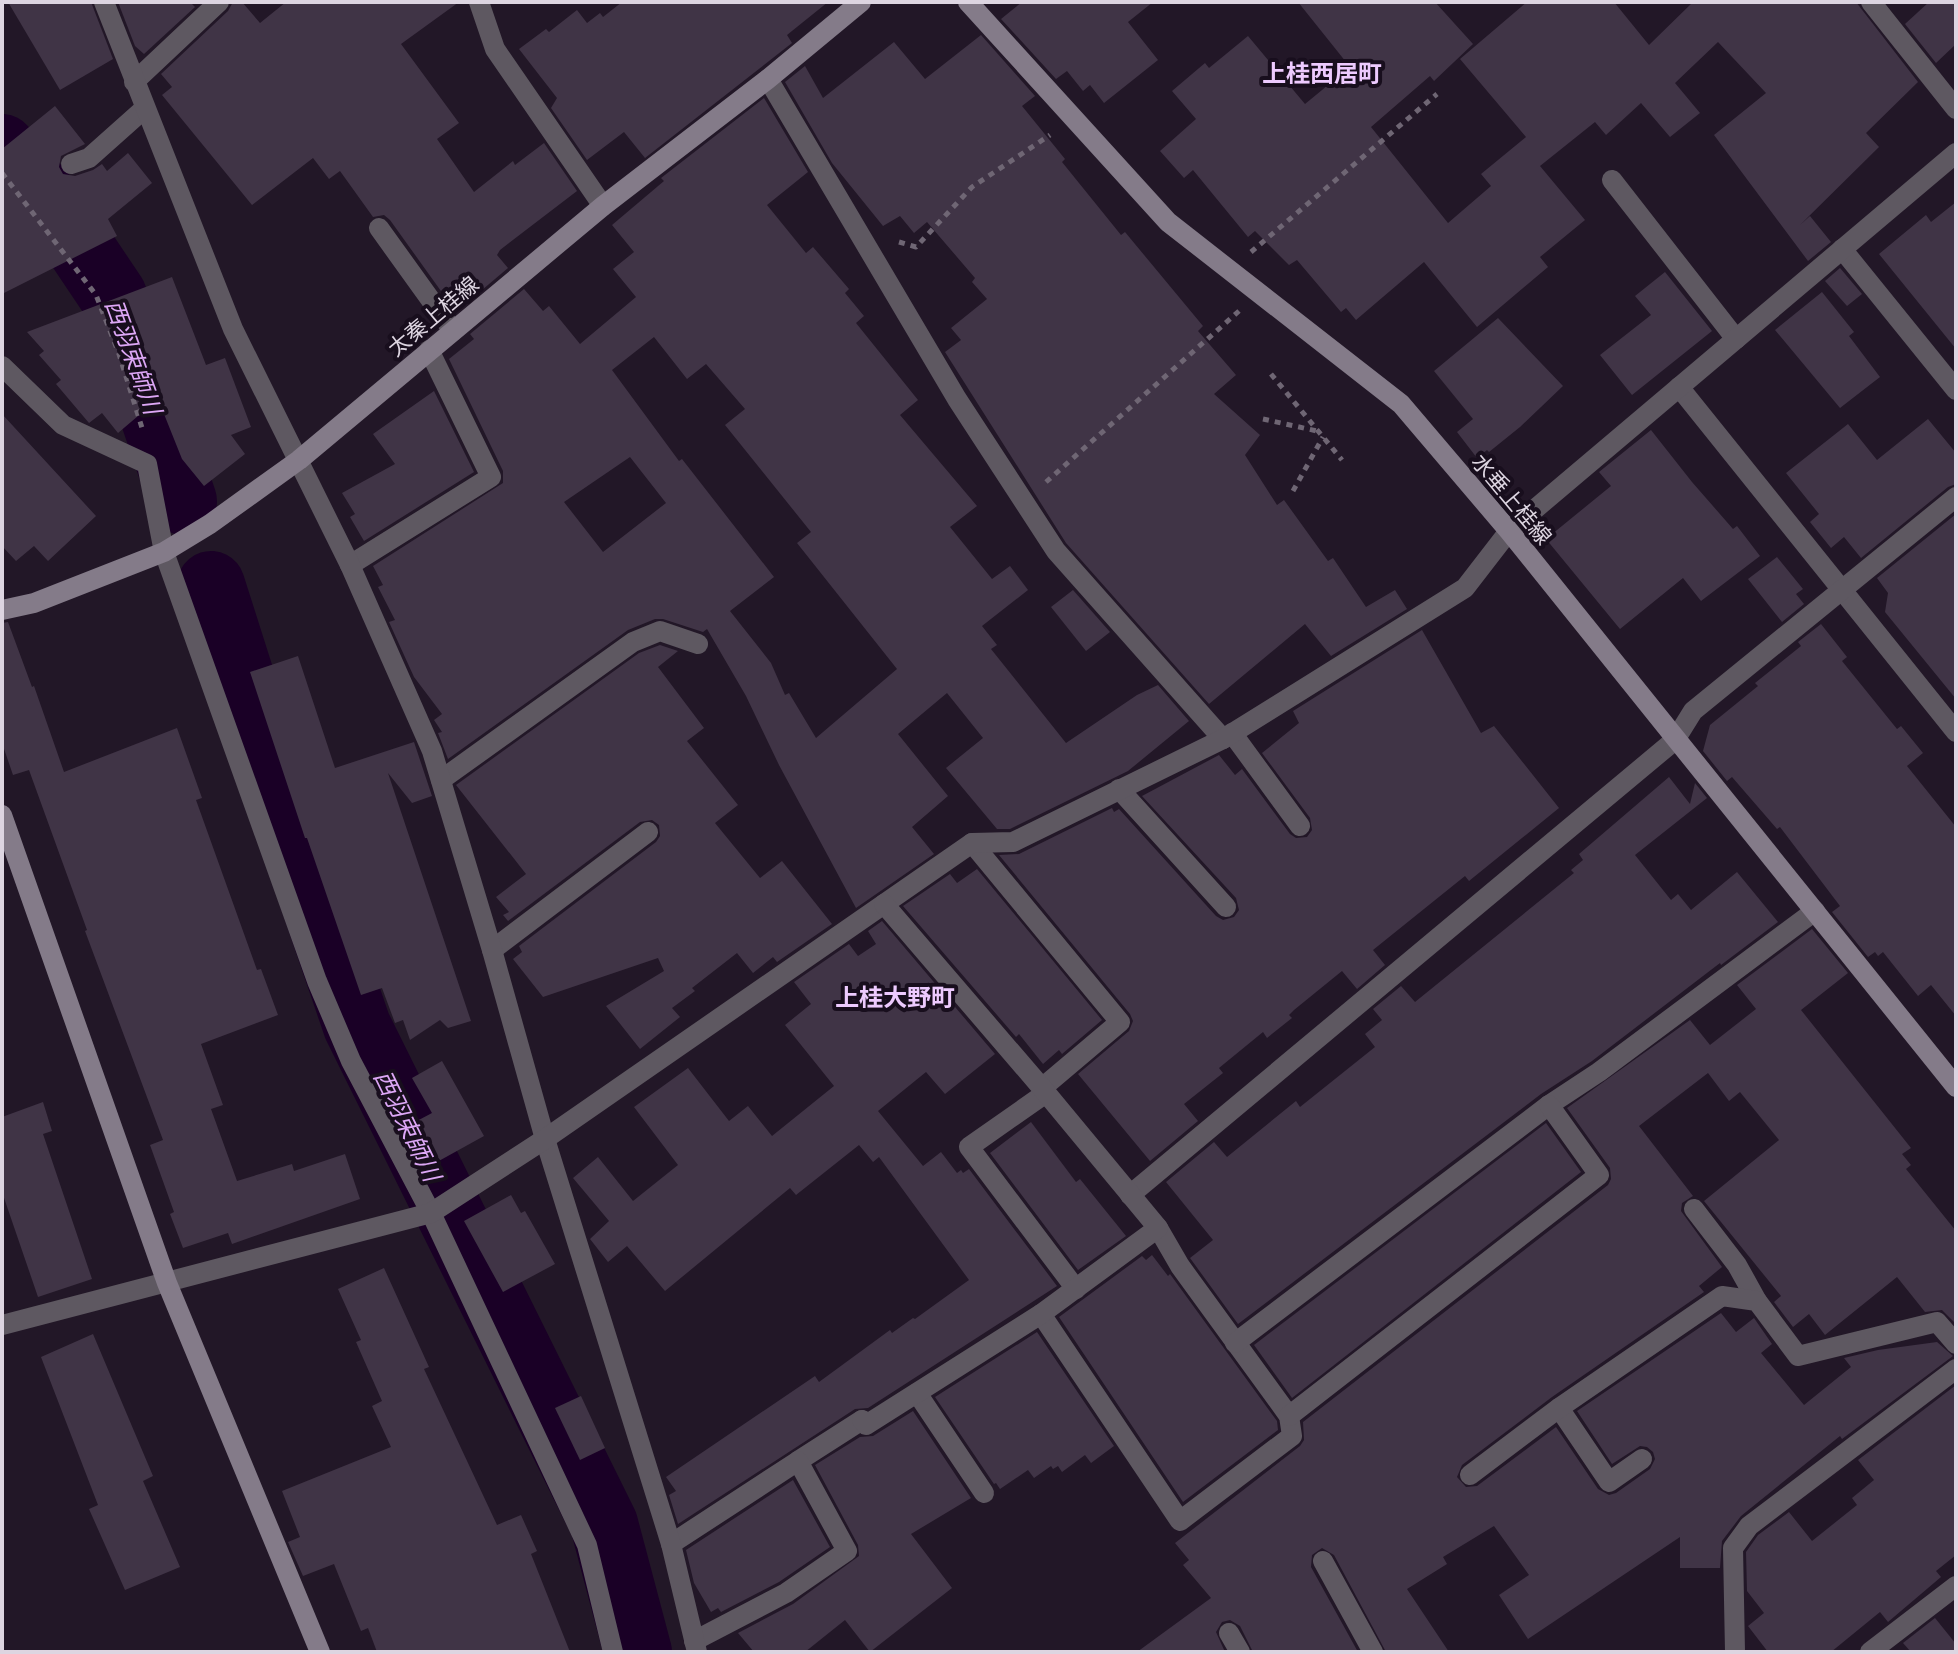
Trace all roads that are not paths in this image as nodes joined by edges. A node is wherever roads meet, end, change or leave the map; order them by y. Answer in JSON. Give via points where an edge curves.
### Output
{"nodes":[{"id":1,"x":104,"y":2,"type":"edge"},
{"id":2,"x":219,"y":2,"type":"edge"},
{"id":3,"x":479,"y":2,"type":"edge"},
{"id":4,"x":861,"y":2,"type":"edge"},
{"id":5,"x":968,"y":2,"type":"edge"},
{"id":6,"x":1871,"y":2,"type":"edge"},
{"id":7,"x":768,"y":79,"type":"junction"},
{"id":8,"x":134,"y":82,"type":"junction"},
{"id":9,"x":144,"y":109,"type":"junction"},
{"id":10,"x":1956,"y":109,"type":"edge"},
{"id":11,"x":1956,"y":153,"type":"edge"},
{"id":12,"x":71,"y":164,"type":"dead end"},
{"id":13,"x":1612,"y":180,"type":"dead end"},
{"id":14,"x":603,"y":206,"type":"junction"},
{"id":15,"x":379,"y":228,"type":"dead end"},
{"id":16,"x":1842,"y":249,"type":"junction"},
{"id":17,"x":453,"y":331,"type":"junction"},
{"id":18,"x":1736,"y":339,"type":"junction"},
{"id":19,"x":429,"y":350,"type":"junction"},
{"id":20,"x":2,"y":366,"type":"edge"},
{"id":21,"x":1679,"y":387,"type":"junction"},
{"id":22,"x":1956,"y":390,"type":"edge"},
{"id":23,"x":299,"y":460,"type":"junction"},
{"id":24,"x":1956,"y":497,"type":"edge"},
{"id":25,"x":1509,"y":531,"type":"junction"},
{"id":26,"x":164,"y":552,"type":"junction"},
{"id":27,"x":350,"y":565,"type":"junction"},
{"id":28,"x":1841,"y":590,"type":"junction"},
{"id":29,"x":2,"y":610,"type":"edge"},
{"id":30,"x":698,"y":644,"type":"dead end"},
{"id":31,"x":1956,"y":732,"type":"edge"},
{"id":32,"x":1228,"y":736,"type":"junction"},
{"id":33,"x":1675,"y":740,"type":"junction"},
{"id":34,"x":441,"y":780,"type":"junction"},
{"id":35,"x":1119,"y":789,"type":"junction"},
{"id":36,"x":2,"y":815,"type":"edge"},
{"id":37,"x":1300,"y":826,"type":"dead end"},
{"id":38,"x":648,"y":832,"type":"dead end"},
{"id":39,"x":972,"y":843,"type":"junction"},
{"id":40,"x":884,"y":904,"type":"junction"},
{"id":41,"x":1226,"y":907,"type":"dead end"},
{"id":42,"x":1815,"y":911,"type":"junction"},
{"id":43,"x":492,"y":950,"type":"junction"},
{"id":44,"x":1956,"y":1087,"type":"edge"},
{"id":45,"x":1044,"y":1090,"type":"junction"},
{"id":46,"x":1549,"y":1105,"type":"junction"},
{"id":47,"x":545,"y":1139,"type":"junction"},
{"id":48,"x":1130,"y":1195,"type":"junction"},
{"id":49,"x":1694,"y":1209,"type":"dead end"},
{"id":50,"x":433,"y":1212,"type":"junction"},
{"id":51,"x":1158,"y":1228,"type":"junction"},
{"id":52,"x":167,"y":1283,"type":"junction"},
{"id":53,"x":1076,"y":1289,"type":"junction"},
{"id":54,"x":1757,"y":1301,"type":"junction"},
{"id":55,"x":1041,"y":1314,"type":"junction"},
{"id":56,"x":2,"y":1325,"type":"edge"},
{"id":57,"x":1235,"y":1343,"type":"junction"},
{"id":58,"x":1956,"y":1344,"type":"edge"},
{"id":59,"x":1956,"y":1369,"type":"edge"},
{"id":60,"x":917,"y":1393,"type":"junction"},
{"id":61,"x":1559,"y":1408,"type":"junction"},
{"id":62,"x":1289,"y":1416,"type":"junction"},
{"id":63,"x":1642,"y":1459,"type":"dead end"},
{"id":64,"x":798,"y":1461,"type":"junction"},
{"id":65,"x":1470,"y":1475,"type":"dead end"},
{"id":66,"x":984,"y":1493,"type":"dead end"},
{"id":67,"x":671,"y":1544,"type":"junction"},
{"id":68,"x":1323,"y":1561,"type":"dead end"},
{"id":69,"x":1956,"y":1586,"type":"edge"},
{"id":70,"x":1229,"y":1633,"type":"dead end"},
{"id":71,"x":696,"y":1646,"type":"edge"},
{"id":72,"x":320,"y":1652,"type":"edge"},
{"id":73,"x":613,"y":1652,"type":"edge"},
{"id":74,"x":1240,"y":1652,"type":"edge"},
{"id":75,"x":1373,"y":1652,"type":"edge"},
{"id":76,"x":1735,"y":1652,"type":"edge"},
{"id":77,"x":1870,"y":1652,"type":"edge"}],
"edges":[{"from":1,"to":8,"type":"street"},
{"from":2,"to":8,"type":"street"},
{"from":3,"to":14,"type":"street","via":[[495,49]]},
{"from":4,"to":7,"type":"main road","name":"太秦上桂線"},
{"from":5,"to":25,"type":"main road","name":"水垂上桂線","via":[[1159,214],[1401,404]]},
{"from":6,"to":10,"type":"street"},
{"from":7,"to":14,"type":"main road","name":"太秦上桂線"},
{"from":7,"to":32,"type":"street","via":[[957,399],[1056,551]]},
{"from":8,"to":9,"type":"street"},
{"from":9,"to":12,"type":"street","via":[[89,158]]},
{"from":9,"to":23,"type":"street","via":[[233,329]]},
{"from":11,"to":16,"type":"street"},
{"from":13,"to":18,"type":"street"},
{"from":14,"to":17,"type":"main road","name":"太秦上桂線"},
{"from":15,"to":17,"type":"street"},
{"from":16,"to":18,"type":"street"},
{"from":16,"to":22,"type":"street"},
{"from":17,"to":19,"type":"main road","name":"太秦上桂線"},
{"from":18,"to":21,"type":"street"},
{"from":19,"to":23,"type":"main road","name":"太秦上桂線"},
{"from":19,"to":27,"type":"street","via":[[491,477]]},
{"from":20,"to":26,"type":"street","via":[[63,425],[147,464]]},
{"from":21,"to":25,"type":"street"},
{"from":21,"to":28,"type":"street"},
{"from":23,"to":26,"type":"main road","name":"太秦上桂線"},
{"from":23,"to":27,"type":"street"},
{"from":24,"to":28,"type":"street"},
{"from":25,"to":32,"type":"street","via":[[1465,588]]},
{"from":25,"to":33,"type":"main road","name":"水垂上桂線"},
{"from":26,"to":29,"type":"main road","name":"太秦上桂線","via":[[34,603]]},
{"from":26,"to":50,"type":"street","via":[[317,981],[351,1061]]},
{"from":27,"to":34,"type":"street"},
{"from":28,"to":31,"type":"street"},
{"from":28,"to":33,"type":"street","via":[[1693,711]]},
{"from":30,"to":34,"type":"street","via":[[660,631],[633,642]]},
{"from":32,"to":35,"type":"street"},
{"from":32,"to":37,"type":"street"},
{"from":33,"to":42,"type":"main road","name":"水垂上桂線"},
{"from":33,"to":48,"type":"street"},
{"from":34,"to":43,"type":"street"},
{"from":35,"to":39,"type":"street","via":[[1013,842]]},
{"from":35,"to":41,"type":"street"},
{"from":36,"to":52,"type":"main road"},
{"from":38,"to":43,"type":"street"},
{"from":39,"to":40,"type":"street"},
{"from":39,"to":45,"type":"street","via":[[1120,1022]]},
{"from":40,"to":45,"type":"street"},
{"from":40,"to":47,"type":"street"},
{"from":42,"to":44,"type":"main road","name":"水垂上桂線"},
{"from":42,"to":46,"type":"street"},
{"from":43,"to":47,"type":"street"},
{"from":45,"to":48,"type":"street"},
{"from":45,"to":53,"type":"street","via":[[969,1147]]},
{"from":46,"to":57,"type":"street"},
{"from":46,"to":62,"type":"street","via":[[1599,1175]]},
{"from":47,"to":50,"type":"street"},
{"from":47,"to":67,"type":"street"},
{"from":48,"to":51,"type":"street"},
{"from":49,"to":54,"type":"street"},
{"from":50,"to":52,"type":"street"},
{"from":50,"to":73,"type":"street","via":[[587,1545]]},
{"from":51,"to":53,"type":"street"},
{"from":51,"to":57,"type":"street"},
{"from":52,"to":56,"type":"street"},
{"from":52,"to":72,"type":"main road"},
{"from":53,"to":55,"type":"street"},
{"from":54,"to":58,"type":"street","via":[[1798,1356],[1937,1322]]},
{"from":54,"to":61,"type":"street","via":[[1722,1296]]},
{"from":55,"to":60,"type":"street"},
{"from":55,"to":62,"type":"street","via":[[1180,1521],[1292,1436]]},
{"from":57,"to":62,"type":"street"},
{"from":59,"to":76,"type":"street","via":[[1749,1526],[1733,1548]]},
{"from":60,"to":64,"type":"street"},
{"from":60,"to":66,"type":"street"},
{"from":61,"to":63,"type":"street","via":[[1609,1482]]},
{"from":61,"to":65,"type":"street"},
{"from":64,"to":67,"type":"street"},
{"from":64,"to":71,"type":"street","via":[[847,1551]]},
{"from":67,"to":71,"type":"street"},
{"from":68,"to":75,"type":"street"},
{"from":69,"to":77,"type":"street"},
{"from":70,"to":74,"type":"street"}]}
